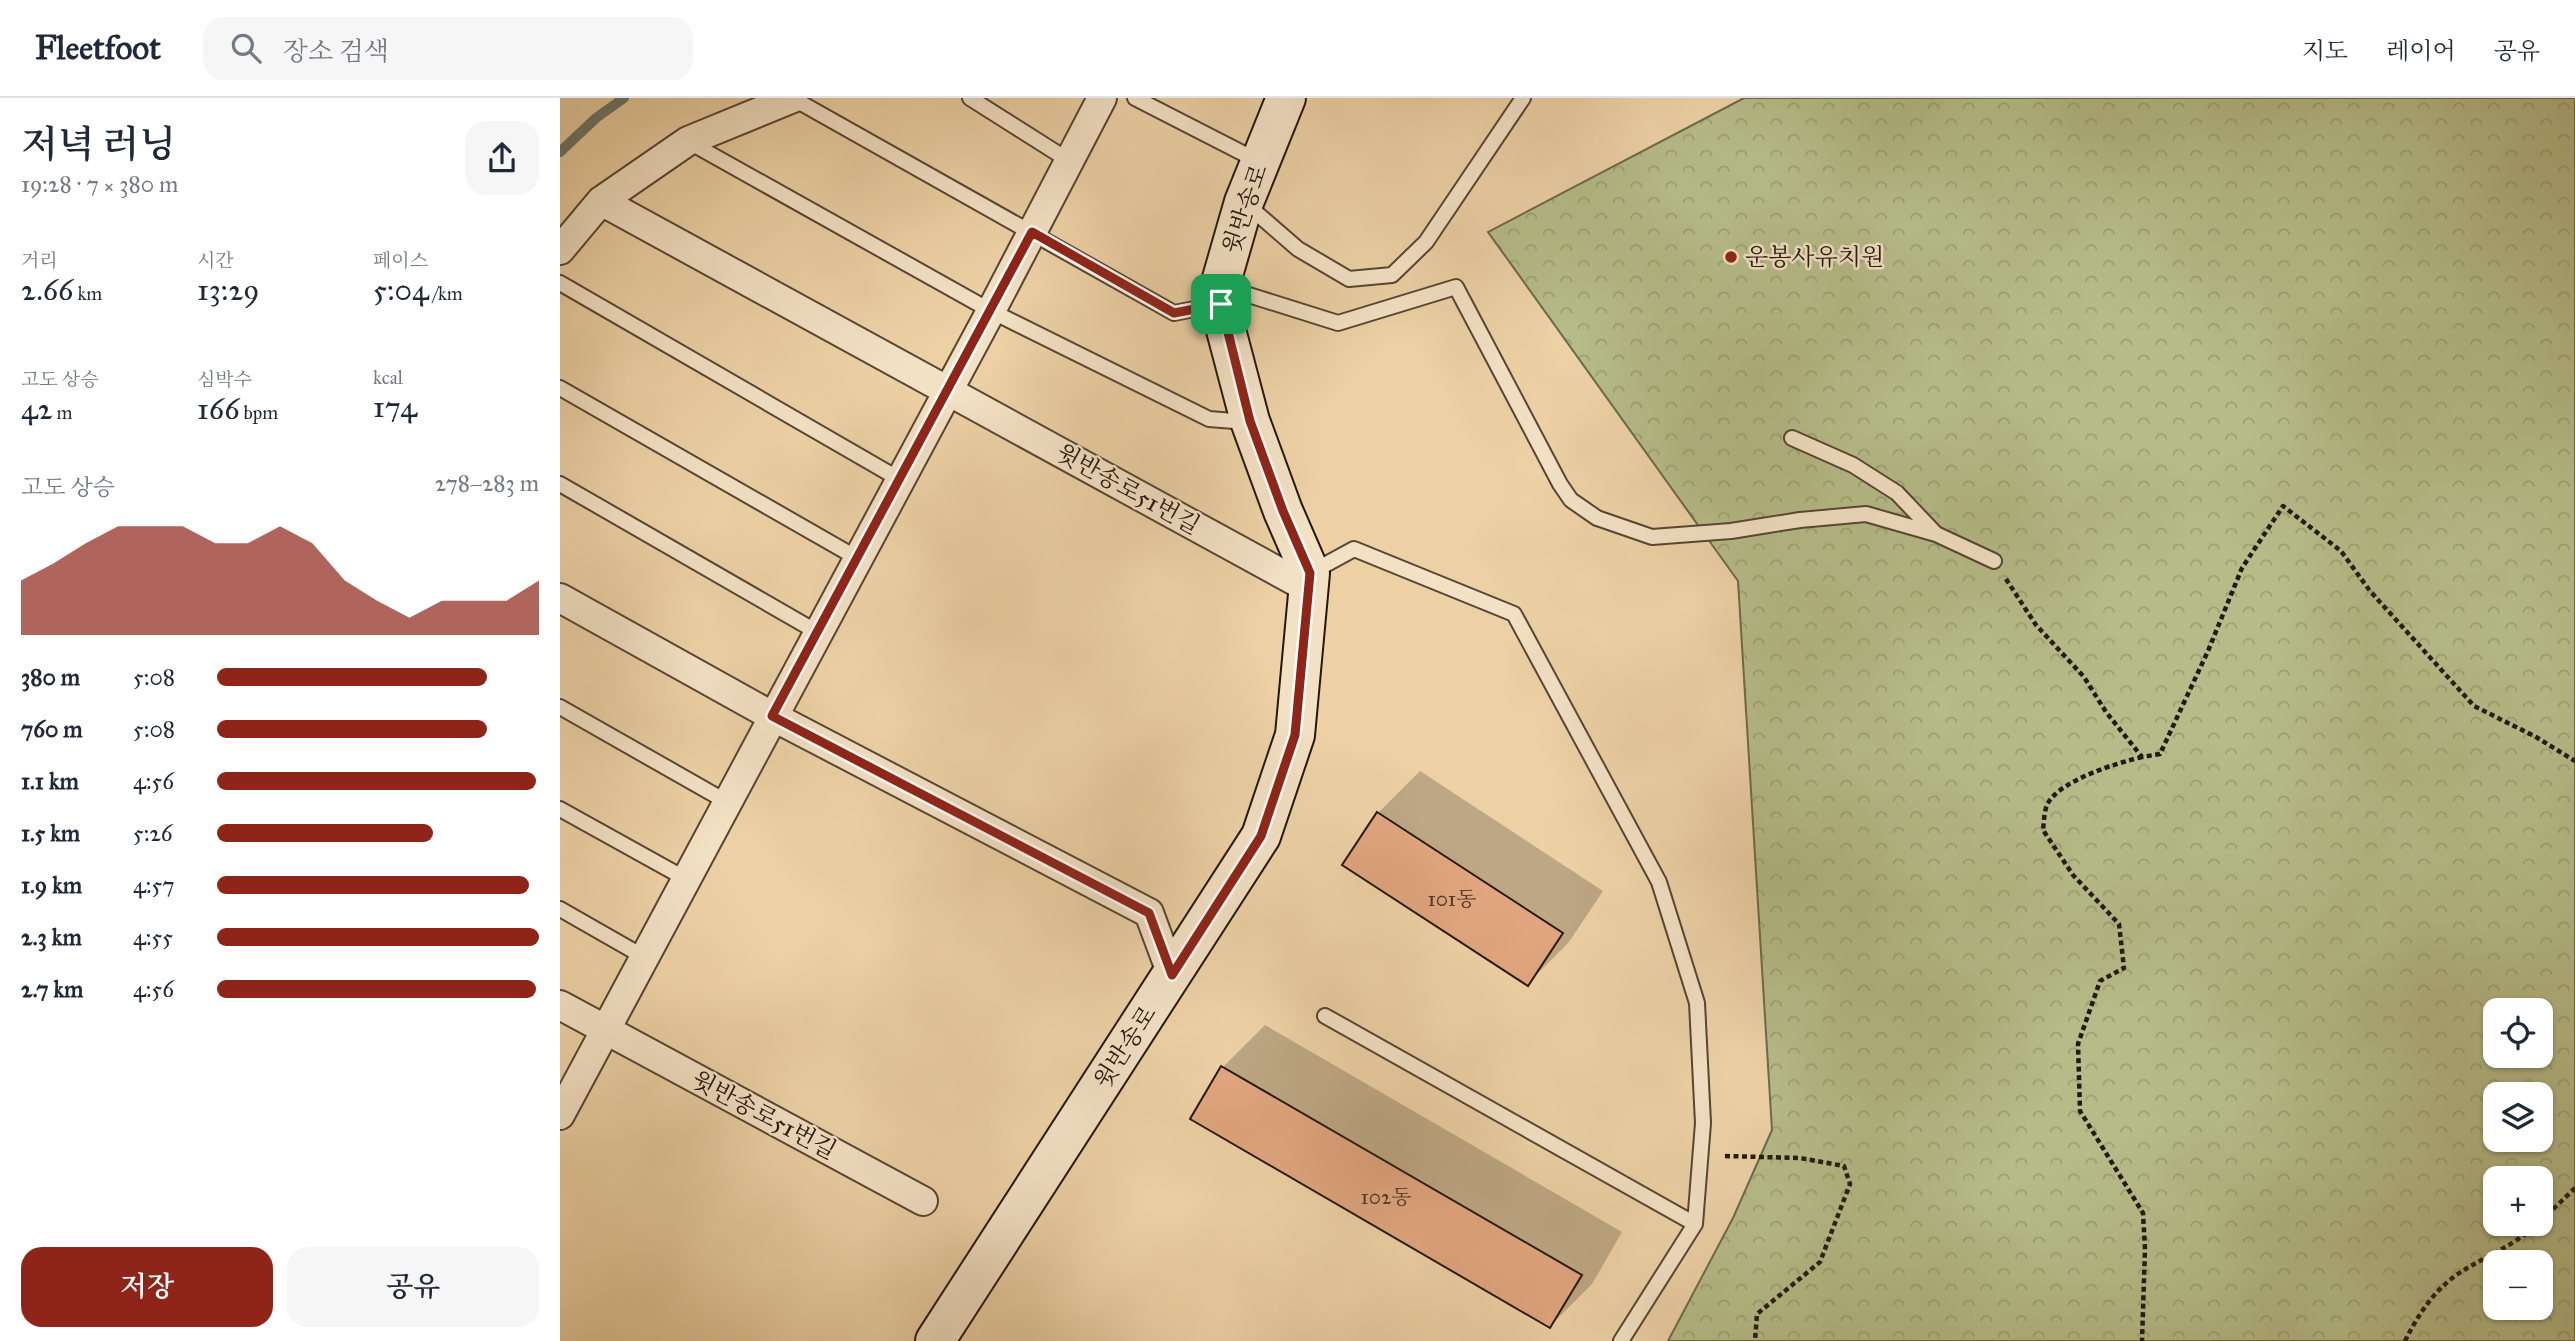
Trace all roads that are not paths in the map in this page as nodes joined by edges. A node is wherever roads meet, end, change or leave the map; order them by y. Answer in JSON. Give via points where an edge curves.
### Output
{"nodes":[{"id":1,"x":793,"y":98,"type":"edge"},
{"id":2,"x":970,"y":98,"type":"edge"},
{"id":3,"x":1102,"y":98,"type":"edge"},
{"id":4,"x":1135,"y":98,"type":"edge"},
{"id":5,"x":1286,"y":98,"type":"edge"},
{"id":6,"x":1523,"y":98,"type":"edge"},
{"id":7,"x":688,"y":141,"type":"junction"},
{"id":8,"x":1068,"y":160,"type":"junction"},
{"id":9,"x":1261,"y":162,"type":"junction"},
{"id":10,"x":601,"y":201,"type":"junction"},
{"id":11,"x":1244,"y":202,"type":"junction"},
{"id":12,"x":1032,"y":232,"type":"junction"},
{"id":13,"x":560,"y":250,"type":"edge"},
{"id":14,"x":560,"y":283,"type":"edge"},
{"id":15,"x":1221,"y":293,"type":"junction"},
{"id":16,"x":991,"y":312,"type":"junction"},
{"id":17,"x":560,"y":388,"type":"edge"},
{"id":18,"x":947,"y":390,"type":"junction"},
{"id":19,"x":1251,"y":423,"type":"junction"},
{"id":20,"x":1792,"y":438,"type":"dead end"},
{"id":21,"x":899,"y":479,"type":"junction"},
{"id":22,"x":560,"y":484,"type":"edge"},
{"id":23,"x":1936,"y":534,"type":"junction"},
{"id":24,"x":857,"y":558,"type":"junction"},
{"id":25,"x":1994,"y":561,"type":"road end"},
{"id":26,"x":1309,"y":581,"type":"junction"},
{"id":27,"x":560,"y":598,"type":"edge"},
{"id":28,"x":817,"y":632,"type":"junction"},
{"id":29,"x":560,"y":707,"type":"edge"},
{"id":30,"x":772,"y":716,"type":"junction"},
{"id":31,"x":727,"y":802,"type":"junction"},
{"id":32,"x":560,"y":809,"type":"edge"},
{"id":33,"x":686,"y":879,"type":"junction"},
{"id":34,"x":560,"y":909,"type":"edge"},
{"id":35,"x":644,"y":957,"type":"junction"},
{"id":36,"x":1172,"y":975,"type":"junction"},
{"id":37,"x":560,"y":1005,"type":"edge"},
{"id":38,"x":1325,"y":1016,"type":"dead end"},
{"id":39,"x":606,"y":1029,"type":"junction"},
{"id":40,"x":560,"y":1115,"type":"edge"},
{"id":41,"x":923,"y":1201,"type":"dead end"},
{"id":42,"x":1695,"y":1224,"type":"junction"},
{"id":43,"x":935,"y":1341,"type":"edge"},
{"id":44,"x":1621,"y":1341,"type":"edge"}],
"edges":[{"from":1,"to":7,"type":"street"},
{"from":1,"to":12,"type":"lane"},
{"from":2,"to":8,"type":"lane"},
{"from":3,"to":8,"type":"street"},
{"from":4,"to":9,"type":"lane"},
{"from":5,"to":9,"type":"main road","name":"윗반송로"},
{"from":6,"to":11,"type":"lane","via":[[1426,242],[1392,275],[1349,278],[1298,249]]},
{"from":7,"to":10,"type":"street"},
{"from":7,"to":16,"type":"lane"},
{"from":8,"to":12,"type":"street"},
{"from":9,"to":11,"type":"main road","name":"윗반송로"},
{"from":10,"to":13,"type":"street"},
{"from":10,"to":18,"type":"street","name":"윗반송로51번길"},
{"from":11,"to":15,"type":"main road","name":"윗반송로"},
{"from":12,"to":15,"type":"lane","via":[[1174,313]]},
{"from":12,"to":16,"type":"street"},
{"from":14,"to":21,"type":"lane"},
{"from":15,"to":19,"type":"main road","name":"윗반송로"},
{"from":15,"to":23,"type":"lane","via":[[1236,291],[1338,323],[1456,287],[1571,500],[1597,518],[1641,534],[1731,531],[1866,514]]},
{"from":16,"to":18,"type":"street"},
{"from":16,"to":19,"type":"lane","via":[[1209,419]]},
{"from":17,"to":24,"type":"lane"},
{"from":18,"to":21,"type":"street"},
{"from":18,"to":26,"type":"street","name":"윗반송로51번길"},
{"from":19,"to":26,"type":"main road","name":"윗반송로"},
{"from":20,"to":23,"type":"lane","via":[[1853,465],[1897,493]]},
{"from":21,"to":24,"type":"street"},
{"from":22,"to":28,"type":"lane"},
{"from":23,"to":25,"type":"lane"},
{"from":24,"to":28,"type":"street"},
{"from":26,"to":36,"type":"main road","name":"윗반송로","via":[[1295,735],[1261,836]]},
{"from":26,"to":42,"type":"lane","via":[[1354,550],[1514,614],[1659,882],[1697,1003],[1703,1123]]},
{"from":27,"to":30,"type":"street"},
{"from":28,"to":30,"type":"street"},
{"from":29,"to":31,"type":"lane"},
{"from":30,"to":31,"type":"street"},
{"from":30,"to":36,"type":"street","via":[[1149,913]]},
{"from":31,"to":33,"type":"street"},
{"from":32,"to":33,"type":"lane"},
{"from":33,"to":35,"type":"street"},
{"from":34,"to":35,"type":"lane"},
{"from":35,"to":39,"type":"street"},
{"from":36,"to":43,"type":"main road","name":"윗반송로"},
{"from":37,"to":39,"type":"street","name":"윗반송로51번길"},
{"from":38,"to":42,"type":"lane"},
{"from":39,"to":40,"type":"street"},
{"from":39,"to":41,"type":"street","name":"윗반송로51번길"},
{"from":42,"to":44,"type":"lane"}]}
